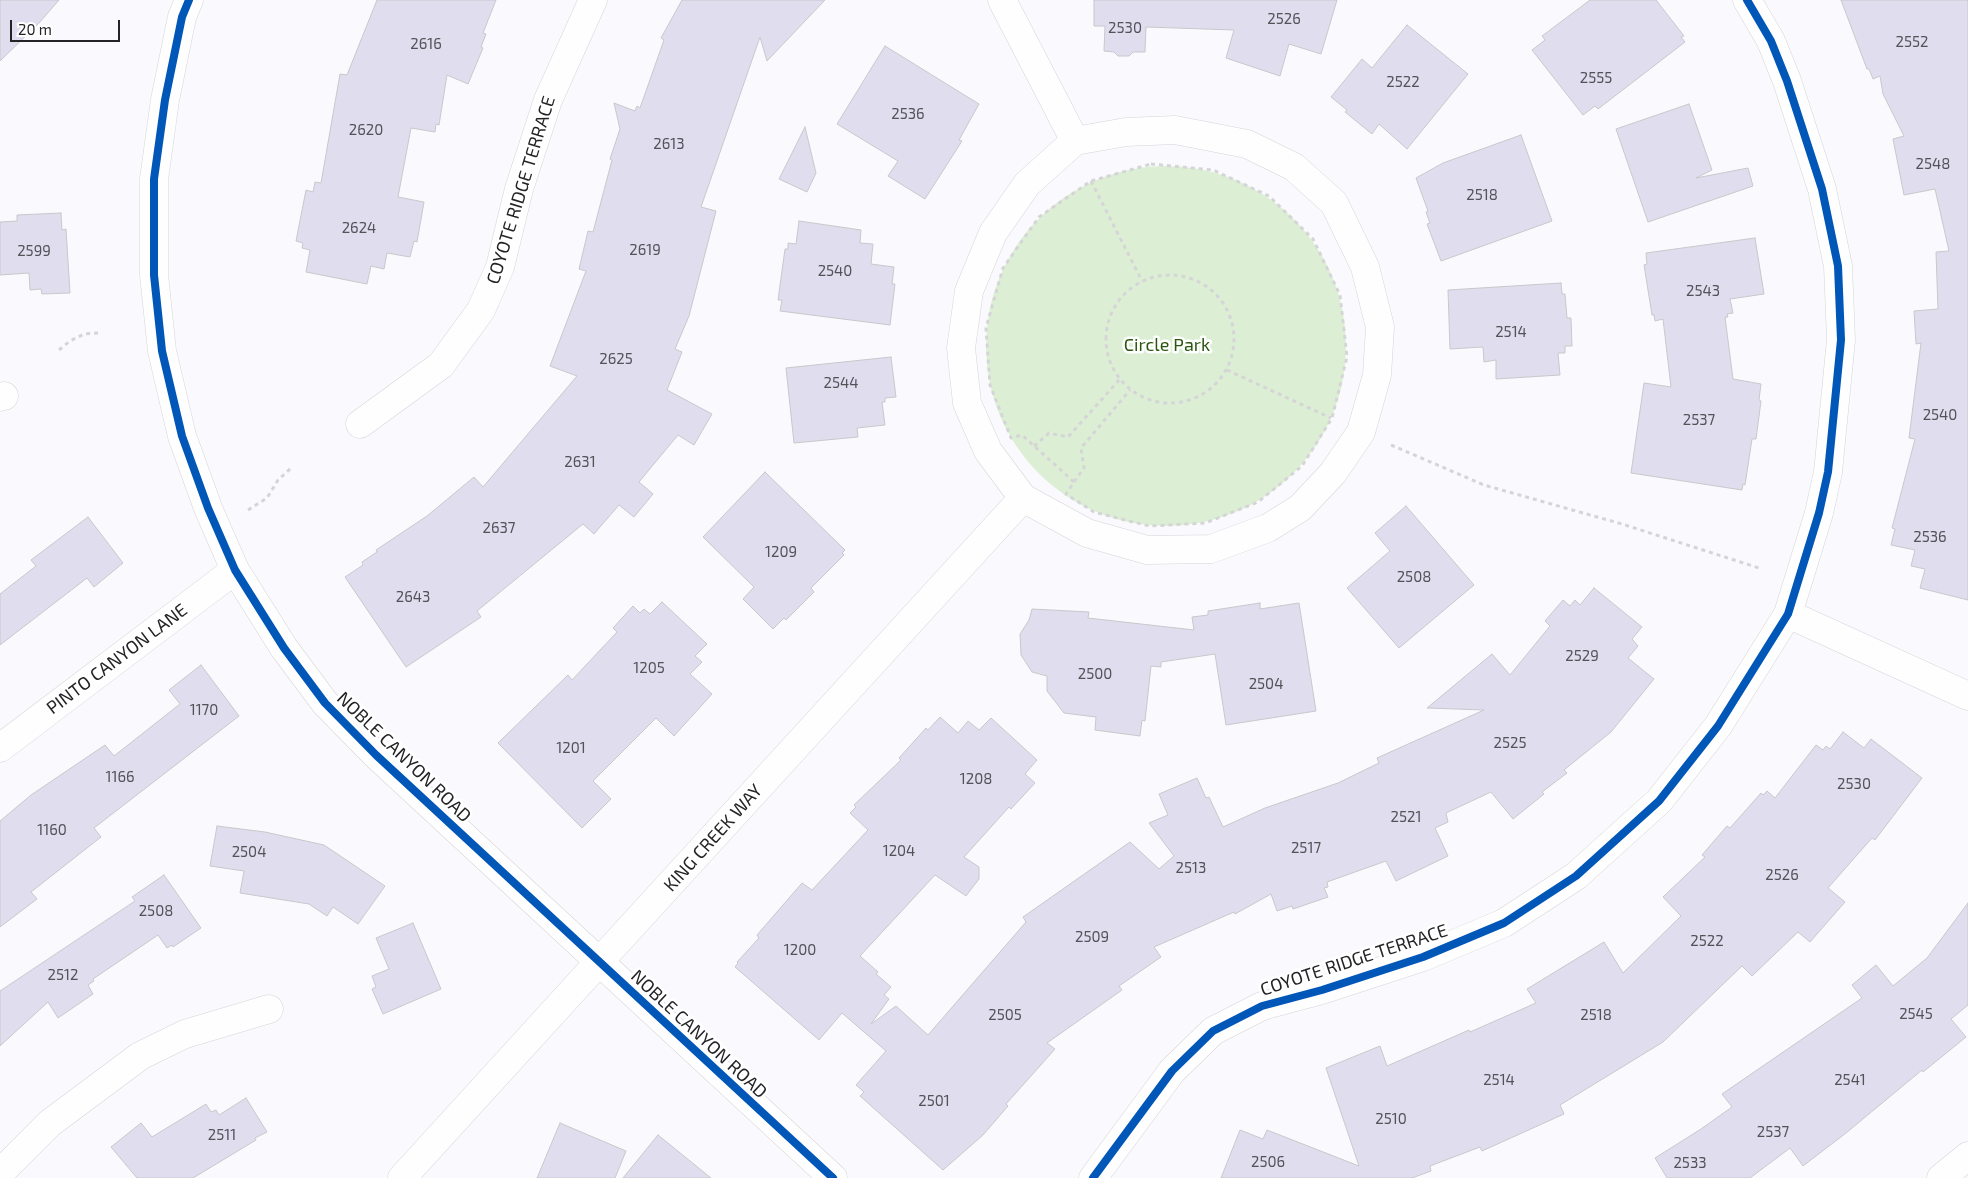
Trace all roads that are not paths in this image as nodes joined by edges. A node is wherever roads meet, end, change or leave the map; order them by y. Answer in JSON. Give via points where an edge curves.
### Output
{"nodes":[{"id":1,"x":189,"y":0,"type":"edge"},
{"id":2,"x":593,"y":0,"type":"edge"},
{"id":3,"x":1002,"y":0,"type":"edge"},
{"id":4,"x":1747,"y":0,"type":"edge"},
{"id":5,"x":1074,"y":141,"type":"junction"},
{"id":6,"x":360,"y":424,"type":"dead end"},
{"id":7,"x":1023,"y":498,"type":"junction"},
{"id":8,"x":235,"y":570,"type":"junction"},
{"id":9,"x":1788,"y":614,"type":"junction"},
{"id":10,"x":1968,"y":696,"type":"edge"},
{"id":11,"x":0,"y":748,"type":"edge"},
{"id":12,"x":599,"y":962,"type":"junction"},
{"id":13,"x":269,"y":1009,"type":"dead end"},
{"id":14,"x":1968,"y":1156,"type":"edge"},
{"id":15,"x":0,"y":1171,"type":"edge"},
{"id":16,"x":402,"y":1178,"type":"edge"},
{"id":17,"x":833,"y":1178,"type":"edge"},
{"id":18,"x":1093,"y":1178,"type":"edge"},
{"id":19,"x":1941,"y":1178,"type":"edge"}],
"edges":[{"from":1,"to":8,"type":"street","name":"NOBLE CANYON ROAD","via":[[182,17],[165,100],[154,179],[154,275],[162,351],[182,436]]},
{"from":2,"to":6,"type":"street","name":"COYOTE RIDGE TERRACE","via":[[548,100],[518,189],[500,267],[481,310],[440,366]]},
{"from":3,"to":5,"type":"street"},
{"from":4,"to":9,"type":"street","name":"COYOTE RIDGE TERRACE","via":[[1771,41],[1787,81],[1822,189],[1838,266],[1841,340],[1828,472]]},
{"from":5,"to":7,"type":"street","via":[[1028,184],[1004,216],[993,233],[969,291],[961,348],[967,403],[988,451]]},
{"from":5,"to":7,"type":"street","via":[[1126,132],[1175,130],[1247,144],[1294,167],[1334,203],[1365,267],[1380,327],[1377,375],[1361,432],[1333,473],[1300,508],[1268,528],[1211,549],[1147,550],[1087,533]]},
{"from":7,"to":12,"type":"street","name":"KING CREEK WAY"},
{"from":8,"to":11,"type":"street","name":"PINTO CANYON LANE"},
{"from":8,"to":12,"type":"street","name":"NOBLE CANYON ROAD","via":[[284,648],[325,703],[376,755]]},
{"from":9,"to":10,"type":"street"},
{"from":9,"to":18,"type":"street","name":"COYOTE RIDGE TERRACE","via":[[1718,726],[1659,801],[1576,876],[1504,923],[1423,957],[1262,1006],[1213,1032],[1172,1071]]},
{"from":12,"to":16,"type":"street","name":"KING CREEK WAY"},
{"from":12,"to":17,"type":"street","name":"NOBLE CANYON ROAD"},
{"from":13,"to":15,"type":"street","via":[[185,1034],[140,1056],[50,1123]]},
{"from":14,"to":19,"type":"street"}]}
